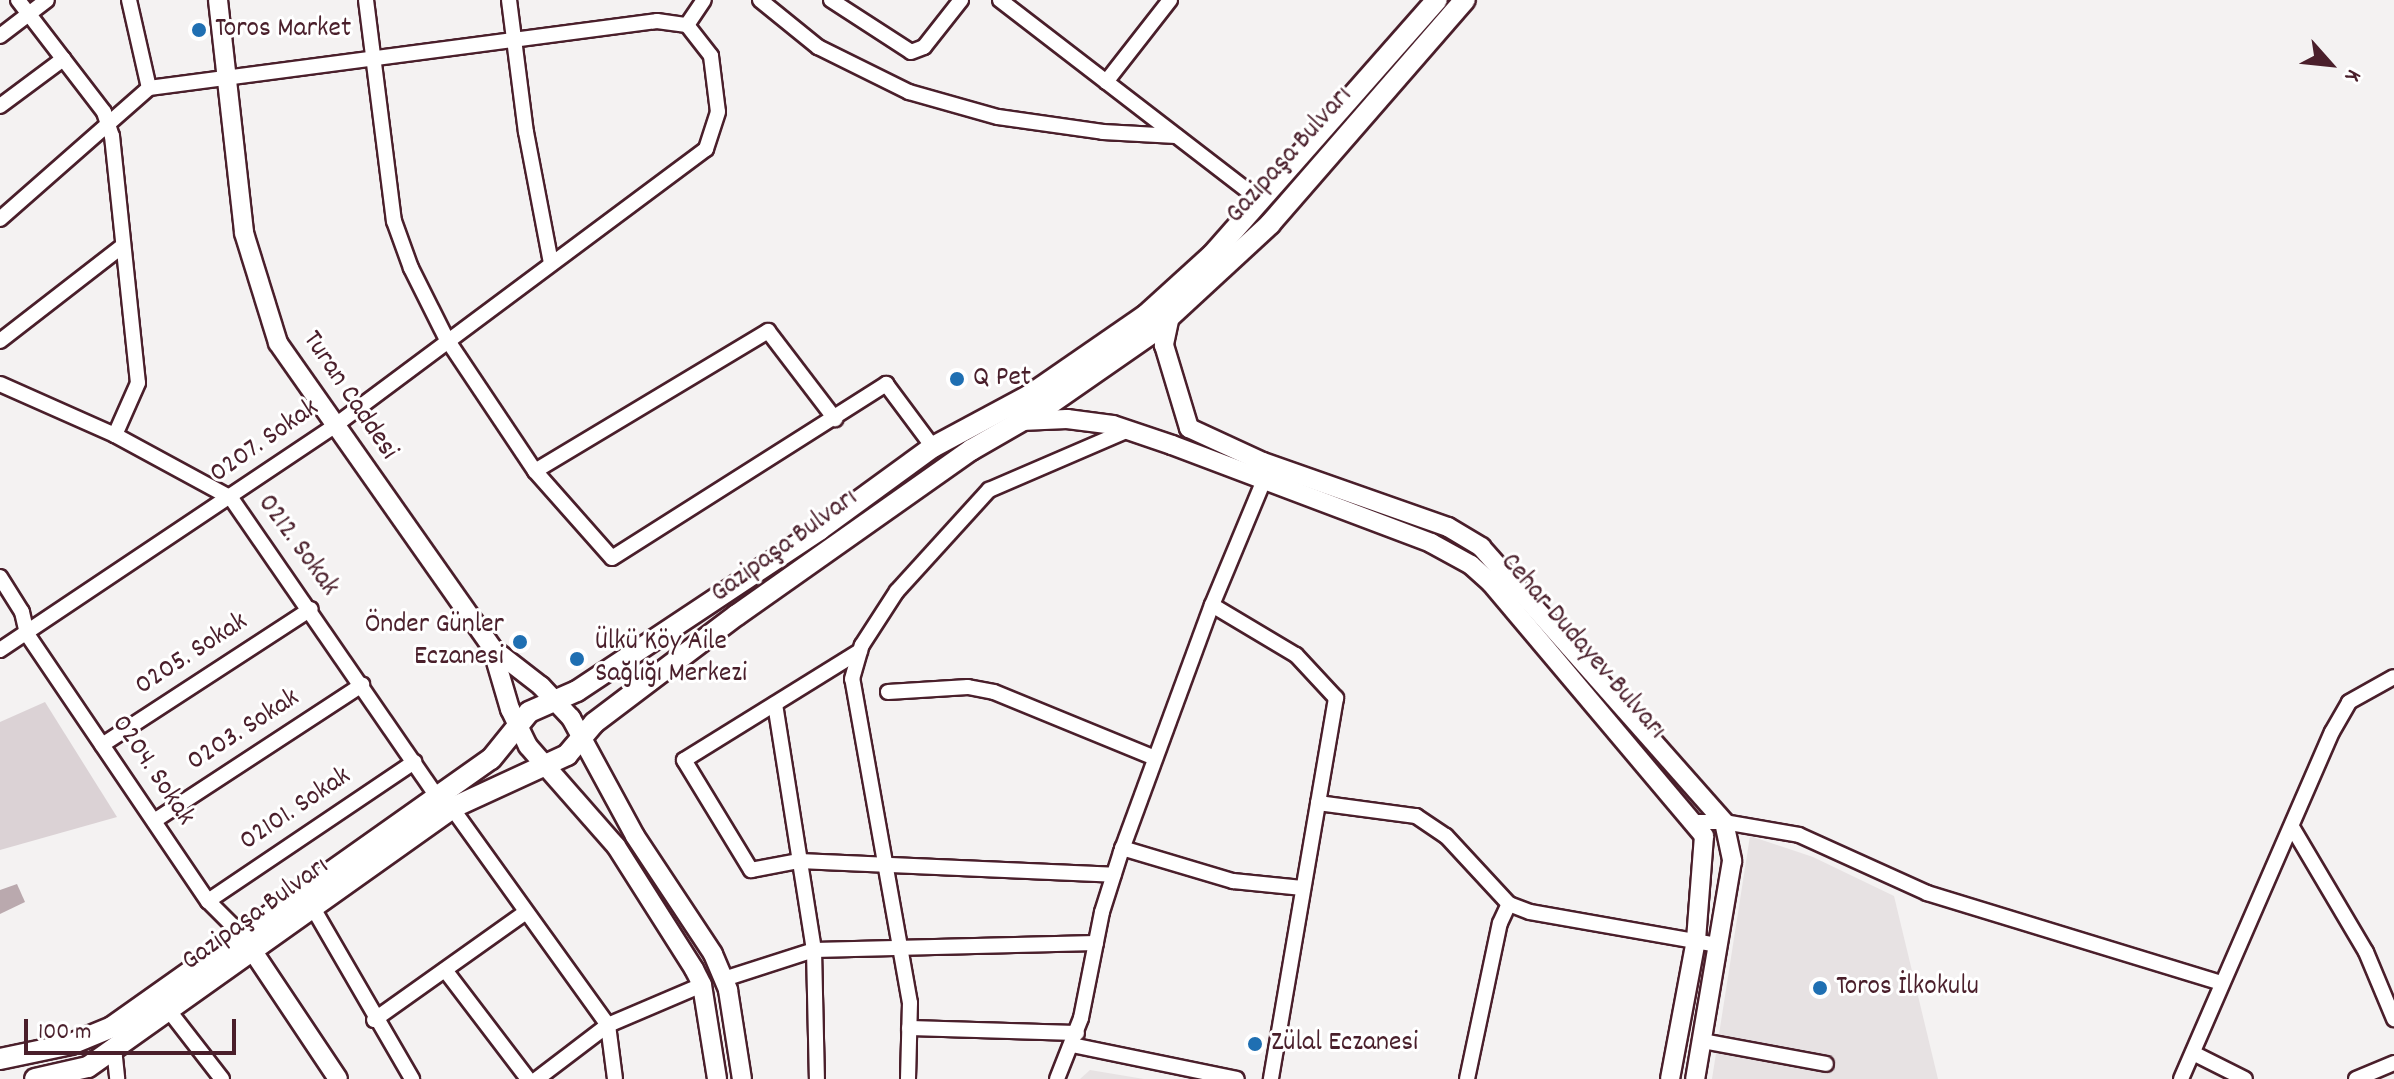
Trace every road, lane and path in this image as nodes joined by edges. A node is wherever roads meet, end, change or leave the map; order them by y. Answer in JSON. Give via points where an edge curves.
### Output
{"nodes":[{"id":1,"x":18,"y":0,"type":"edge"},
{"id":2,"x":47,"y":0,"type":"edge"},
{"id":3,"x":129,"y":0,"type":"edge"},
{"id":4,"x":218,"y":0,"type":"edge"},
{"id":5,"x":366,"y":0,"type":"edge"},
{"id":6,"x":509,"y":0,"type":"edge"},
{"id":7,"x":704,"y":0,"type":"edge"},
{"id":8,"x":760,"y":0,"type":"edge"},
{"id":9,"x":831,"y":0,"type":"edge"},
{"id":10,"x":961,"y":0,"type":"edge"},
{"id":11,"x":1000,"y":0,"type":"edge"},
{"id":12,"x":1170,"y":0,"type":"edge"},
{"id":13,"x":1437,"y":0,"type":"edge"},
{"id":14,"x":1465,"y":0,"type":"edge"},
{"id":15,"x":29,"y":14,"type":"junction"},
{"id":16,"x":687,"y":25,"type":"junction"},
{"id":17,"x":0,"y":36,"type":"edge"},
{"id":18,"x":516,"y":36,"type":"junction"},
{"id":19,"x":371,"y":55,"type":"junction"},
{"id":20,"x":63,"y":59,"type":"junction"},
{"id":21,"x":227,"y":80,"type":"junction"},
{"id":22,"x":1106,"y":82,"type":"junction"},
{"id":23,"x":149,"y":88,"type":"junction"},
{"id":24,"x":0,"y":106,"type":"edge"},
{"id":25,"x":109,"y":128,"type":"junction"},
{"id":26,"x":1176,"y":136,"type":"junction"},
{"id":27,"x":1261,"y":201,"type":"junction"},
{"id":28,"x":0,"y":219,"type":"edge"},
{"id":29,"x":121,"y":247,"type":"junction"},
{"id":30,"x":551,"y":263,"type":"junction"},
{"id":31,"x":1170,"y":316,"type":"junction"},
{"id":32,"x":446,"y":338,"type":"junction"},
{"id":33,"x":0,"y":341,"type":"edge"},
{"id":34,"x":0,"y":384,"type":"edge"},
{"id":35,"x":835,"y":419,"type":"junction"},
{"id":36,"x":1021,"y":421,"type":"junction"},
{"id":37,"x":333,"y":427,"type":"junction"},
{"id":38,"x":1128,"y":430,"type":"junction"},
{"id":39,"x":115,"y":435,"type":"junction"},
{"id":40,"x":933,"y":447,"type":"junction"},
{"id":41,"x":1271,"y":465,"type":"junction"},
{"id":42,"x":535,"y":471,"type":"junction"},
{"id":43,"x":1263,"y":483,"type":"junction"},
{"id":44,"x":231,"y":498,"type":"junction"},
{"id":45,"x":0,"y":577,"type":"edge"},
{"id":46,"x":1212,"y":605,"type":"junction"},
{"id":47,"x":311,"y":609,"type":"junction"},
{"id":48,"x":27,"y":634,"type":"junction"},
{"id":49,"x":492,"y":648,"type":"junction"},
{"id":50,"x":0,"y":650,"type":"edge"},
{"id":51,"x":860,"y":651,"type":"junction"},
{"id":52,"x":2394,"y":677,"type":"edge"},
{"id":53,"x":362,"y":685,"type":"junction"},
{"id":54,"x":888,"y":692,"type":"dead end"},
{"id":55,"x":558,"y":703,"type":"junction"},
{"id":56,"x":775,"y":704,"type":"junction"},
{"id":57,"x":519,"y":726,"type":"junction"},
{"id":58,"x":582,"y":739,"type":"junction"},
{"id":59,"x":102,"y":745,"type":"junction"},
{"id":60,"x":1155,"y":758,"type":"junction"},
{"id":61,"x":414,"y":762,"type":"junction"},
{"id":62,"x":547,"y":764,"type":"junction"},
{"id":63,"x":445,"y":803,"type":"junction"},
{"id":64,"x":1318,"y":803,"type":"junction"},
{"id":65,"x":154,"y":821,"type":"junction"},
{"id":66,"x":1695,"y":822,"type":"junction"},
{"id":67,"x":1724,"y":822,"type":"junction"},
{"id":68,"x":2292,"y":827,"type":"junction"},
{"id":69,"x":1122,"y":848,"type":"junction"},
{"id":70,"x":799,"y":861,"type":"junction"},
{"id":71,"x":888,"y":869,"type":"junction"},
{"id":72,"x":1114,"y":875,"type":"junction"},
{"id":73,"x":1303,"y":888,"type":"junction"},
{"id":74,"x":208,"y":901,"type":"junction"},
{"id":75,"x":1509,"y":904,"type":"junction"},
{"id":76,"x":313,"y":908,"type":"junction"},
{"id":77,"x":526,"y":912,"type":"junction"},
{"id":78,"x":240,"y":933,"type":"junction"},
{"id":79,"x":1696,"y":940,"type":"junction"},
{"id":80,"x":1096,"y":943,"type":"junction"},
{"id":81,"x":1718,"y":945,"type":"junction"},
{"id":82,"x":901,"y":946,"type":"junction"},
{"id":83,"x":254,"y":950,"type":"junction"},
{"id":84,"x":814,"y":950,"type":"junction"},
{"id":85,"x":445,"y":970,"type":"junction"},
{"id":86,"x":724,"y":979,"type":"junction"},
{"id":87,"x":2222,"y":983,"type":"junction"},
{"id":88,"x":702,"y":985,"type":"junction"},
{"id":89,"x":170,"y":1012,"type":"junction"},
{"id":90,"x":2394,"y":1019,"type":"edge"},
{"id":91,"x":374,"y":1020,"type":"junction"},
{"id":92,"x":608,"y":1025,"type":"junction"},
{"id":93,"x":909,"y":1028,"type":"junction"},
{"id":94,"x":1074,"y":1039,"type":"junction"},
{"id":95,"x":1702,"y":1041,"type":"junction"},
{"id":96,"x":114,"y":1048,"type":"junction"},
{"id":97,"x":2193,"y":1053,"type":"junction"},
{"id":98,"x":0,"y":1059,"type":"edge"},
{"id":99,"x":2394,"y":1063,"type":"edge"},
{"id":100,"x":1826,"y":1064,"type":"dead end"},
{"id":101,"x":83,"y":1073,"type":"edge"},
{"id":102,"x":35,"y":1079,"type":"edge"},
{"id":103,"x":117,"y":1079,"type":"edge"},
{"id":104,"x":222,"y":1079,"type":"edge"},
{"id":105,"x":338,"y":1079,"type":"edge"},
{"id":106,"x":412,"y":1079,"type":"edge"},
{"id":107,"x":528,"y":1079,"type":"edge"},
{"id":108,"x":537,"y":1079,"type":"edge"},
{"id":109,"x":615,"y":1079,"type":"edge"},
{"id":110,"x":717,"y":1079,"type":"edge"},
{"id":111,"x":742,"y":1079,"type":"edge"},
{"id":112,"x":817,"y":1079,"type":"edge"},
{"id":113,"x":908,"y":1079,"type":"edge"},
{"id":114,"x":1057,"y":1079,"type":"edge"},
{"id":115,"x":1237,"y":1079,"type":"edge"},
{"id":116,"x":1271,"y":1079,"type":"edge"},
{"id":117,"x":1467,"y":1079,"type":"edge"},
{"id":118,"x":1670,"y":1079,"type":"edge"},
{"id":119,"x":1695,"y":1079,"type":"edge"},
{"id":120,"x":2181,"y":1079,"type":"edge"},
{"id":121,"x":2245,"y":1079,"type":"edge"},
{"id":122,"x":2356,"y":1079,"type":"edge"}],
"edges":[{"from":1,"to":15,"type":"street"},
{"from":2,"to":15,"type":"street"},
{"from":3,"to":23,"type":"street"},
{"from":4,"to":21,"type":"street","name":"Turan Caddesi"},
{"from":5,"to":19,"type":"street"},
{"from":6,"to":18,"type":"street"},
{"from":7,"to":16,"type":"street"},
{"from":8,"to":26,"type":"street","via":[[818,47],[909,92],[998,117]]},
{"from":9,"to":10,"type":"street","via":[[911,52],[924,47]]},
{"from":11,"to":22,"type":"street"},
{"from":12,"to":22,"type":"street"},
{"from":13,"to":27,"type":"main road","name":"Gazipaşa Bulvarı"},
{"from":14,"to":31,"type":"main road","name":"Gazipaşa Bulvarı","via":[[1270,224]]},
{"from":15,"to":17,"type":"street"},
{"from":15,"to":20,"type":"street"},
{"from":16,"to":18,"type":"street","via":[[657,21]]},
{"from":16,"to":30,"type":"street","name":"0207. Sokak","via":[[711,56],[715,77],[718,112],[706,149]]},
{"from":18,"to":19,"type":"street"},
{"from":18,"to":30,"type":"street","via":[[526,132]]},
{"from":19,"to":21,"type":"street"},
{"from":19,"to":32,"type":"street","via":[[394,221]]},
{"from":20,"to":24,"type":"street"},
{"from":20,"to":25,"type":"street","via":[[104,112]]},
{"from":21,"to":23,"type":"street"},
{"from":21,"to":37,"type":"street","name":"Turan Caddesi","via":[[244,233],[278,343]]},
{"from":22,"to":26,"type":"street"},
{"from":23,"to":25,"type":"street"},
{"from":25,"to":28,"type":"street"},
{"from":25,"to":29,"type":"street"},
{"from":26,"to":27,"type":"street"},
{"from":27,"to":40,"type":"main road","name":"Gazipaşa Bulvarı","via":[[1146,315],[1030,395]]},
{"from":29,"to":33,"type":"street"},
{"from":29,"to":39,"type":"street","via":[[138,383]]},
{"from":30,"to":32,"type":"street","name":"0207. Sokak"},
{"from":31,"to":36,"type":"main road","name":"Gazipaşa Bulvarı"},
{"from":31,"to":41,"type":"street","name":"Cehar Dudayev Bulvarı","via":[[1164,345],[1189,428]]},
{"from":32,"to":37,"type":"street","name":"0207. Sokak"},
{"from":32,"to":42,"type":"street"},
{"from":34,"to":39,"type":"street","name":"0212. Sokak"},
{"from":35,"to":40,"type":"street","via":[[886,384]]},
{"from":35,"to":42,"type":"street","via":[[612,558]]},
{"from":35,"to":42,"type":"street","via":[[768,331]]},
{"from":36,"to":38,"type":"street","name":"Cehar Dudayev Bulvarı","via":[[1067,419]]},
{"from":36,"to":58,"type":"main road","name":"Gazipaşa Bulvarı","via":[[971,450],[737,615],[594,723]]},
{"from":37,"to":44,"type":"street","name":"0207. Sokak"},
{"from":37,"to":49,"type":"street","name":"Turan Caddesi"},
{"from":38,"to":43,"type":"street","name":"Cehar Dudayev Bulvarı"},
{"from":38,"to":51,"type":"street","via":[[989,490],[897,591]]},
{"from":39,"to":44,"type":"street","name":"0212. Sokak"},
{"from":40,"to":55,"type":"main road","name":"Gazipaşa Bulvarı","via":[[819,530]]},
{"from":41,"to":43,"type":"street"},
{"from":41,"to":67,"type":"street","name":"Cehar Dudayev Bulvarı","via":[[1448,527],[1481,547]]},
{"from":43,"to":46,"type":"street"},
{"from":43,"to":66,"type":"street","name":"Cehar Dudayev Bulvarı","via":[[1431,543],[1471,565]]},
{"from":44,"to":47,"type":"street","name":"0212. Sokak"},
{"from":44,"to":48,"type":"street","name":"0207. Sokak"},
{"from":45,"to":48,"type":"street","name":"0204. Sokak","via":[[22,612]]},
{"from":46,"to":60,"type":"street"},
{"from":46,"to":64,"type":"street","via":[[1296,655],[1336,698]]},
{"from":47,"to":53,"type":"street","name":"0212. Sokak"},
{"from":47,"to":59,"type":"street","name":"0205. Sokak"},
{"from":48,"to":50,"type":"street","name":"0207. Sokak"},
{"from":48,"to":59,"type":"street","name":"0204. Sokak"},
{"from":49,"to":55,"type":"street"},
{"from":49,"to":57,"type":"street"},
{"from":51,"to":56,"type":"street"},
{"from":51,"to":71,"type":"street","via":[[852,679]]},
{"from":52,"to":68,"type":"street","via":[[2349,702]]},
{"from":53,"to":61,"type":"street","name":"0212. Sokak"},
{"from":53,"to":65,"type":"street","name":"0203. Sokak"},
{"from":54,"to":60,"type":"street","via":[[968,687],[994,692]]},
{"from":55,"to":57,"type":"main road","name":"Gazipaşa Bulvarı","via":[[529,712]]},
{"from":55,"to":58,"type":"street"},
{"from":56,"to":70,"type":"street"},
{"from":56,"to":70,"type":"street","via":[[684,760],[751,870]]},
{"from":57,"to":62,"type":"street","via":[[528,746]]},
{"from":57,"to":63,"type":"main road","name":"Gazipaşa Bulvarı"},
{"from":58,"to":62,"type":"main road","name":"Gazipaşa Bulvarı","via":[[567,755]]},
{"from":58,"to":86,"type":"street"},
{"from":59,"to":65,"type":"street","name":"0204. Sokak"},
{"from":60,"to":69,"type":"street"},
{"from":61,"to":63,"type":"street","name":"0212. Sokak"},
{"from":61,"to":74,"type":"street","name":"02101. Sokak"},
{"from":62,"to":63,"type":"main road","name":"Gazipaşa Bulvarı"},
{"from":62,"to":88,"type":"street","via":[[616,846]]},
{"from":63,"to":76,"type":"main road","name":"Gazipaşa Bulvarı"},
{"from":63,"to":77,"type":"street","name":"0212. Sokak"},
{"from":63,"to":78,"type":"main road","name":"Gazipaşa Bulvarı"},
{"from":64,"to":73,"type":"street"},
{"from":64,"to":75,"type":"street","via":[[1416,816],[1446,836]]},
{"from":65,"to":74,"type":"street","name":"0204. Sokak"},
{"from":66,"to":67,"type":"street"},
{"from":66,"to":79,"type":"street","name":"Cehar Dudayev Bulvarı","via":[[1704,836],[1706,856]]},
{"from":67,"to":81,"type":"street","name":"Cehar Dudayev Bulvarı","via":[[1732,861]]},
{"from":67,"to":87,"type":"street","via":[[1799,835],[1927,893]]},
{"from":68,"to":87,"type":"street"},
{"from":68,"to":90,"type":"street","via":[[2366,952]]},
{"from":69,"to":72,"type":"street"},
{"from":69,"to":73,"type":"street","via":[[1233,881]]},
{"from":70,"to":71,"type":"street"},
{"from":70,"to":84,"type":"street"},
{"from":71,"to":72,"type":"street"},
{"from":71,"to":82,"type":"street"},
{"from":72,"to":80,"type":"street"},
{"from":73,"to":116,"type":"street"},
{"from":74,"to":78,"type":"street","name":"0204. Sokak"},
{"from":75,"to":79,"type":"street"},
{"from":75,"to":117,"type":"street","via":[[1500,923]]},
{"from":76,"to":83,"type":"main road","name":"Gazipaşa Bulvarı"},
{"from":76,"to":91,"type":"street"},
{"from":77,"to":85,"type":"street"},
{"from":77,"to":92,"type":"street","name":"0212. Sokak"},
{"from":78,"to":83,"type":"street"},
{"from":78,"to":98,"type":"main road","name":"Gazipaşa Bulvarı","via":[[112,1027],[71,1044]]},
{"from":79,"to":81,"type":"street"},
{"from":79,"to":118,"type":"street","name":"Cehar Dudayev Bulvarı"},
{"from":80,"to":82,"type":"street"},
{"from":80,"to":94,"type":"street"},
{"from":81,"to":95,"type":"street","name":"Cehar Dudayev Bulvarı"},
{"from":82,"to":84,"type":"street"},
{"from":82,"to":93,"type":"street"},
{"from":83,"to":89,"type":"main road","name":"Gazipaşa Bulvarı"},
{"from":83,"to":105,"type":"street"},
{"from":84,"to":86,"type":"street"},
{"from":84,"to":112,"type":"street"},
{"from":85,"to":91,"type":"street"},
{"from":85,"to":107,"type":"street"},
{"from":86,"to":111,"type":"street"},
{"from":87,"to":97,"type":"street"},
{"from":88,"to":92,"type":"street"},
{"from":88,"to":110,"type":"street"},
{"from":89,"to":96,"type":"main road","name":"Gazipaşa Bulvarı"},
{"from":89,"to":104,"type":"street"},
{"from":91,"to":106,"type":"street"},
{"from":92,"to":108,"type":"street"},
{"from":92,"to":109,"type":"street"},
{"from":93,"to":94,"type":"street"},
{"from":93,"to":113,"type":"street"},
{"from":94,"to":114,"type":"street"},
{"from":94,"to":115,"type":"street"},
{"from":95,"to":100,"type":"street"},
{"from":95,"to":119,"type":"street","name":"Cehar Dudayev Bulvarı"},
{"from":96,"to":101,"type":"main road","name":"Gazipaşa Bulvarı"},
{"from":96,"to":103,"type":"street"},
{"from":97,"to":120,"type":"street"},
{"from":97,"to":121,"type":"street"},
{"from":99,"to":122,"type":"street"},
{"from":101,"to":102,"type":"main road","name":"Gazipaşa Bulvarı"}]}
